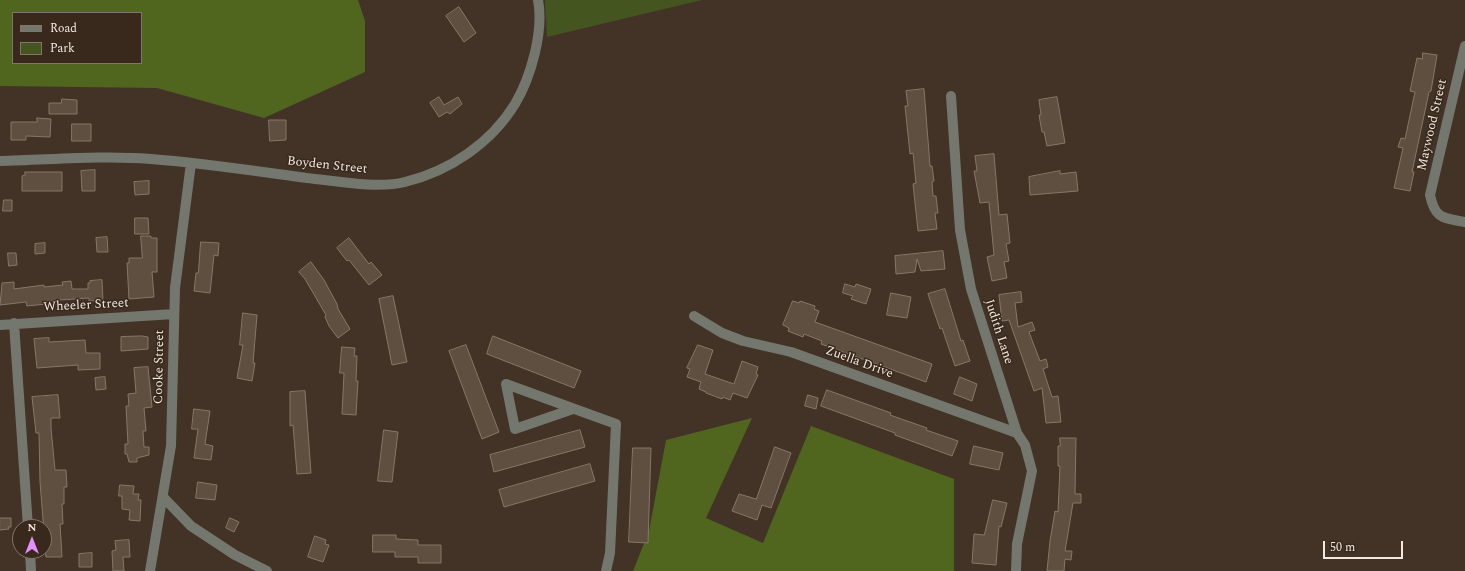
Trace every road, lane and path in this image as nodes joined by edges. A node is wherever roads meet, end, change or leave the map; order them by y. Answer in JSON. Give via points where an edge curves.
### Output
{"nodes":[{"id":1,"x":538,"y":0,"type":"edge"},
{"id":2,"x":1465,"y":46,"type":"edge"},
{"id":3,"x":951,"y":96,"type":"dead end"},
{"id":4,"x":0,"y":161,"type":"edge"},
{"id":5,"x":191,"y":163,"type":"junction"},
{"id":6,"x":1465,"y":222,"type":"edge"},
{"id":7,"x":174,"y":314,"type":"junction"},
{"id":8,"x":694,"y":316,"type":"dead end"},
{"id":9,"x":14,"y":323,"type":"junction"},
{"id":10,"x":0,"y":325,"type":"edge"},
{"id":11,"x":573,"y":409,"type":"junction"},
{"id":12,"x":1017,"y":433,"type":"junction"},
{"id":13,"x":163,"y":497,"type":"junction"},
{"id":14,"x":27,"y":519,"type":"edge"},
{"id":15,"x":30,"y":559,"type":"edge"},
{"id":16,"x":31,"y":571,"type":"edge"},
{"id":17,"x":150,"y":571,"type":"edge"},
{"id":18,"x":267,"y":571,"type":"edge"},
{"id":19,"x":606,"y":571,"type":"edge"},
{"id":20,"x":1016,"y":571,"type":"edge"}],
"edges":[{"from":1,"to":5,"type":"street","name":"Boyden Street","via":[[537,41],[532,67],[520,95],[506,119],[481,143],[453,164],[404,182],[380,184],[334,181]]},
{"from":2,"to":6,"type":"street","name":"Maywood Street","via":[[1430,195],[1433,209],[1444,218]]},
{"from":3,"to":12,"type":"street","name":"Judith Lane","via":[[960,230],[971,289]]},
{"from":4,"to":5,"type":"street","name":"Boyden Street","via":[[134,157]]},
{"from":5,"to":7,"type":"street","name":"Cooke Street"},
{"from":7,"to":9,"type":"street","name":"Wheeler Street"},
{"from":7,"to":13,"type":"street","name":"Cooke Street","via":[[172,433]]},
{"from":8,"to":12,"type":"street","name":"Zuella Drive","via":[[722,333],[743,341],[791,352]]},
{"from":9,"to":10,"type":"street","name":"Wheeler Street"},
{"from":9,"to":14,"type":"street"},
{"from":11,"to":11,"type":"street","via":[[543,398],[506,384],[515,429]]},
{"from":11,"to":19,"type":"street","via":[[616,424],[610,553]]},
{"from":12,"to":20,"type":"street","name":"Judith Lane","via":[[1025,445],[1032,471],[1017,544]]},
{"from":13,"to":17,"type":"street","name":"Cooke Street"},
{"from":13,"to":18,"type":"street","via":[[191,526],[235,555]]},
{"from":15,"to":16,"type":"street"}]}
